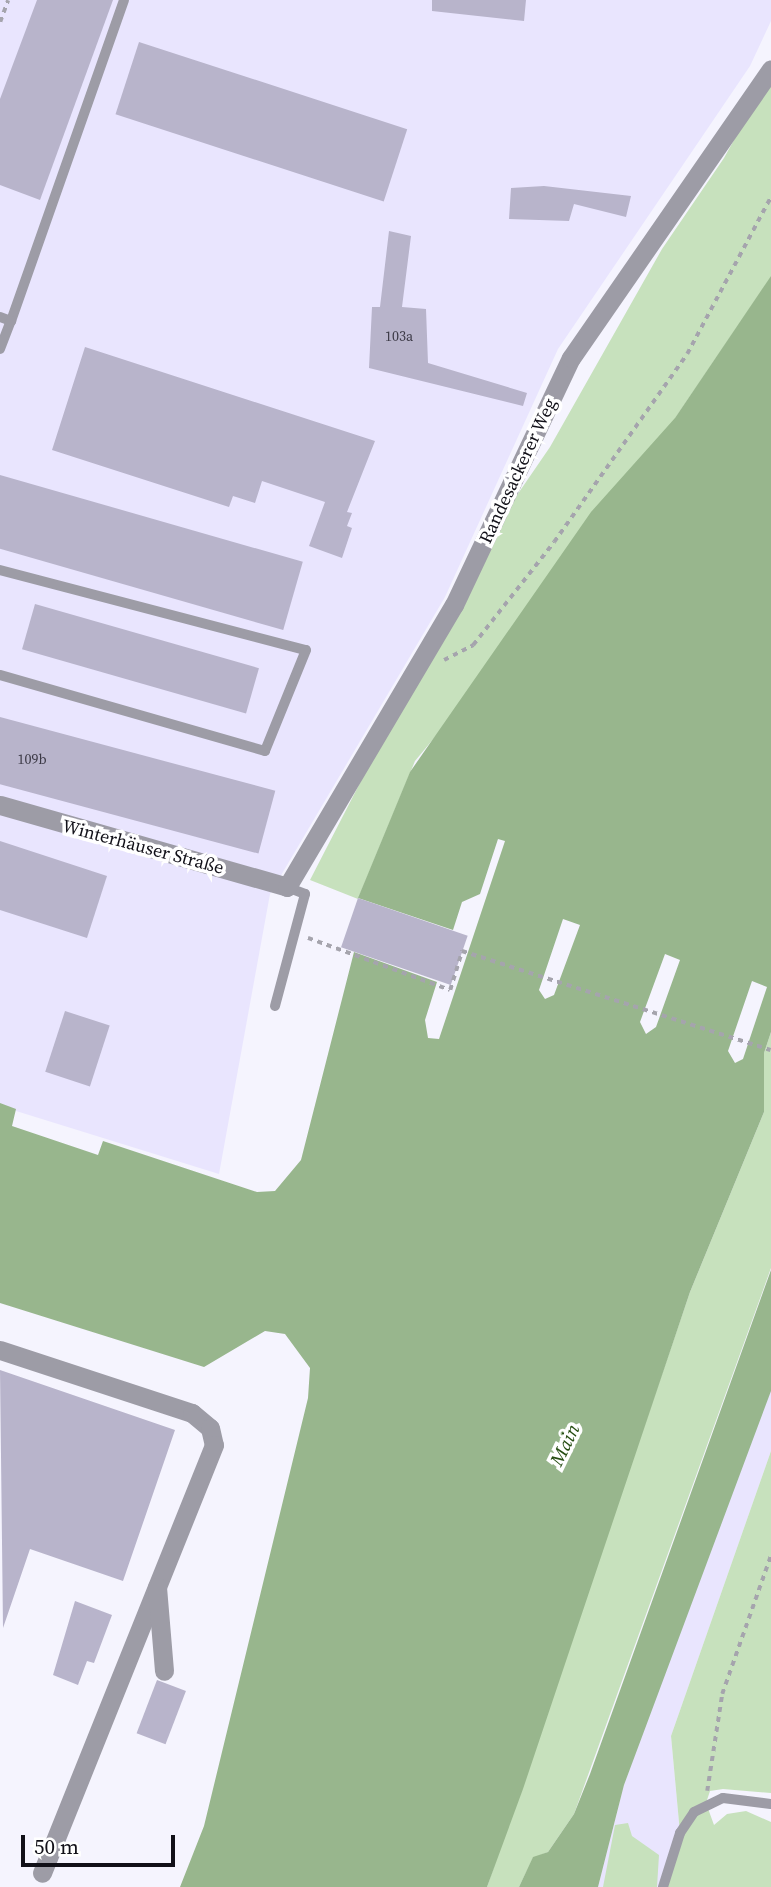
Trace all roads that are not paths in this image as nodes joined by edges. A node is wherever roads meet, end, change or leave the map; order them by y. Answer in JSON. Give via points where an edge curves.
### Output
{"nodes":[{"id":1,"x":124,"y":0,"type":"edge"},
{"id":2,"x":771,"y":69,"type":"edge"},
{"id":3,"x":0,"y":317,"type":"edge"},
{"id":4,"x":11,"y":321,"type":"junction"},
{"id":5,"x":0,"y":349,"type":"edge"},
{"id":6,"x":0,"y":570,"type":"edge"},
{"id":7,"x":0,"y":675,"type":"edge"},
{"id":8,"x":0,"y":805,"type":"edge"},
{"id":9,"x":287,"y":887,"type":"junction"},
{"id":10,"x":275,"y":1006,"type":"dead end"},
{"id":11,"x":0,"y":1350,"type":"edge"},
{"id":12,"x":157,"y":1586,"type":"junction"},
{"id":13,"x":164,"y":1671,"type":"dead end"},
{"id":14,"x":771,"y":1804,"type":"edge"},
{"id":15,"x":42,"y":1873,"type":"dead end"},
{"id":16,"x":663,"y":1887,"type":"edge"}],
"edges":[{"from":1,"to":4,"type":"lane"},
{"from":2,"to":9,"type":"street","name":"Randesackerer Weg","via":[[571,358],[454,605]]},
{"from":3,"to":4,"type":"lane"},
{"from":4,"to":5,"type":"lane"},
{"from":6,"to":7,"type":"lane","via":[[306,650],[265,751]]},
{"from":8,"to":9,"type":"street","name":"Winterhäuser Straße"},
{"from":9,"to":10,"type":"lane","via":[[305,894]]},
{"from":11,"to":12,"type":"street","via":[[192,1413],[210,1428],[214,1445]]},
{"from":12,"to":13,"type":"street"},
{"from":12,"to":15,"type":"street"},
{"from":14,"to":16,"type":"lane","via":[[750,1798],[706,1803],[680,1833]]}]}
